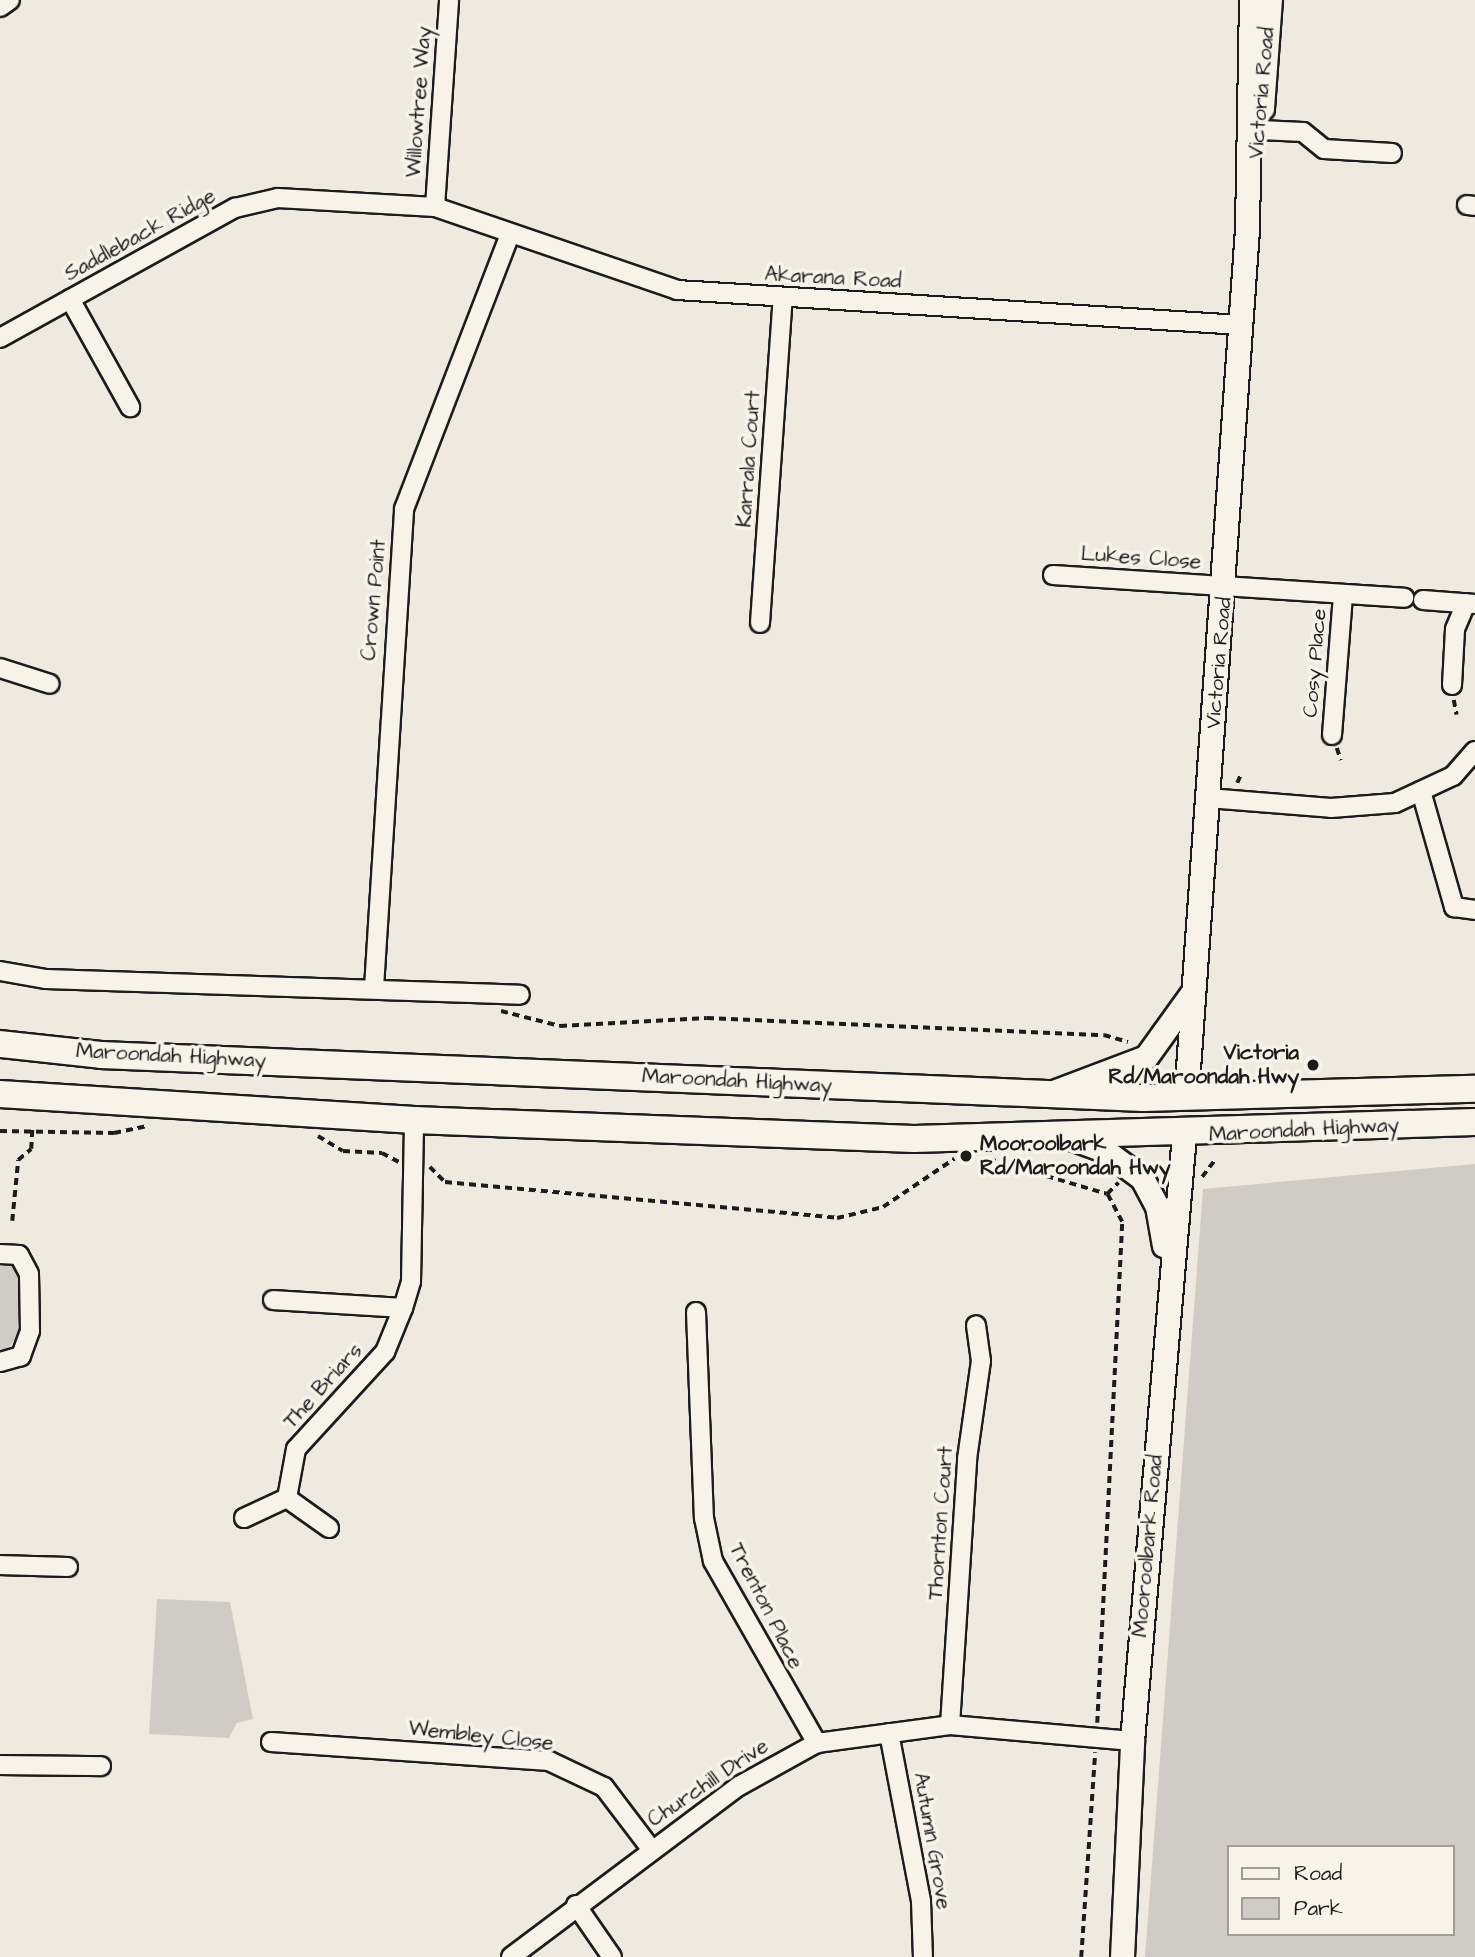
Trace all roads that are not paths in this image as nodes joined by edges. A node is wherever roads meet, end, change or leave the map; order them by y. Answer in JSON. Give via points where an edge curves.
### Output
{"nodes":[{"id":1,"x":10,"y":0,"type":"edge"},
{"id":2,"x":449,"y":0,"type":"edge"},
{"id":3,"x":1251,"y":0,"type":"edge"},
{"id":4,"x":1270,"y":0,"type":"edge"},
{"id":5,"x":0,"y":7,"type":"edge"},
{"id":6,"x":1260,"y":130,"type":"junction"},
{"id":7,"x":1392,"y":152,"type":"dead end"},
{"id":8,"x":435,"y":207,"type":"junction"},
{"id":9,"x":1247,"y":228,"type":"junction"},
{"id":10,"x":510,"y":235,"type":"junction"},
{"id":11,"x":783,"y":298,"type":"junction"},
{"id":12,"x":70,"y":299,"type":"junction"},
{"id":13,"x":1241,"y":325,"type":"junction"},
{"id":14,"x":0,"y":338,"type":"edge"},
{"id":15,"x":130,"y":407,"type":"dead end"},
{"id":16,"x":1053,"y":575,"type":"dead end"},
{"id":17,"x":1226,"y":586,"type":"junction"},
{"id":18,"x":1343,"y":594,"type":"junction"},
{"id":19,"x":1404,"y":598,"type":"dead end"},
{"id":20,"x":1423,"y":600,"type":"dead end"},
{"id":21,"x":1470,"y":604,"type":"edge"},
{"id":22,"x":760,"y":623,"type":"dead end"},
{"id":23,"x":0,"y":668,"type":"edge"},
{"id":24,"x":50,"y":684,"type":"dead end"},
{"id":25,"x":1452,"y":685,"type":"dead end"},
{"id":26,"x":1332,"y":735,"type":"dead end"},
{"id":27,"x":1475,"y":751,"type":"edge"},
{"id":28,"x":1421,"y":791,"type":"junction"},
{"id":29,"x":1208,"y":798,"type":"junction"},
{"id":30,"x":1475,"y":909,"type":"edge"},
{"id":31,"x":0,"y":971,"type":"edge"},
{"id":32,"x":374,"y":988,"type":"junction"},
{"id":33,"x":1195,"y":988,"type":"junction"},
{"id":34,"x":520,"y":995,"type":"dead end"},
{"id":35,"x":0,"y":1044,"type":"edge"},
{"id":36,"x":1475,"y":1089,"type":"edge"},
{"id":37,"x":0,"y":1094,"type":"edge"},
{"id":38,"x":1048,"y":1094,"type":"junction"},
{"id":39,"x":1186,"y":1097,"type":"junction"},
{"id":40,"x":414,"y":1120,"type":"junction"},
{"id":41,"x":1475,"y":1122,"type":"edge"},
{"id":42,"x":1184,"y":1135,"type":"junction"},
{"id":43,"x":1067,"y":1137,"type":"junction"},
{"id":44,"x":0,"y":1254,"type":"edge"},
{"id":45,"x":1168,"y":1273,"type":"junction"},
{"id":46,"x":274,"y":1300,"type":"dead end"},
{"id":47,"x":403,"y":1308,"type":"junction"},
{"id":48,"x":696,"y":1312,"type":"dead end"},
{"id":49,"x":976,"y":1325,"type":"dead end"},
{"id":50,"x":0,"y":1362,"type":"edge"},
{"id":51,"x":287,"y":1499,"type":"junction"},
{"id":52,"x":244,"y":1518,"type":"dead end"},
{"id":53,"x":328,"y":1528,"type":"dead end"},
{"id":54,"x":0,"y":1565,"type":"edge"},
{"id":55,"x":68,"y":1567,"type":"dead end"},
{"id":56,"x":950,"y":1726,"type":"junction"},
{"id":57,"x":889,"y":1733,"type":"junction"},
{"id":58,"x":1132,"y":1741,"type":"junction"},
{"id":59,"x":271,"y":1742,"type":"dead end"},
{"id":60,"x":817,"y":1743,"type":"junction"},
{"id":61,"x":0,"y":1765,"type":"edge"},
{"id":62,"x":101,"y":1766,"type":"dead end"},
{"id":63,"x":651,"y":1849,"type":"junction"},
{"id":64,"x":576,"y":1905,"type":"junction"},
{"id":65,"x":510,"y":1957,"type":"edge"},
{"id":66,"x":612,"y":1957,"type":"edge"},
{"id":67,"x":923,"y":1957,"type":"edge"},
{"id":68,"x":1122,"y":1957,"type":"edge"}],
"edges":[{"from":1,"to":5,"type":"street"},
{"from":2,"to":8,"type":"street","name":"Willowtree Way"},
{"from":3,"to":9,"type":"main road","name":"Victoria Road"},
{"from":4,"to":6,"type":"main road","name":"Victoria Road"},
{"from":6,"to":7,"type":"street","via":[[1303,132],[1324,149]]},
{"from":6,"to":9,"type":"main road","name":"Victoria Road"},
{"from":8,"to":10,"type":"street","name":"Akarana Road"},
{"from":8,"to":12,"type":"street","name":"Saddleback Ridge","via":[[278,198],[235,208]]},
{"from":9,"to":13,"type":"main road","name":"Victoria Road"},
{"from":10,"to":11,"type":"street","name":"Akarana Road","via":[[652,285]]},
{"from":10,"to":32,"type":"street","name":"Crown Point","via":[[404,509]]},
{"from":11,"to":13,"type":"street","name":"Akarana Road"},
{"from":11,"to":22,"type":"street","name":"Karrala Court"},
{"from":12,"to":14,"type":"street","name":"Saddleback Ridge"},
{"from":12,"to":15,"type":"street"},
{"from":13,"to":17,"type":"main road","name":"Victoria Road"},
{"from":16,"to":17,"type":"street","name":"Lukes Close"},
{"from":17,"to":18,"type":"street","name":"Cosy Place"},
{"from":17,"to":29,"type":"main road","name":"Victoria Road"},
{"from":18,"to":19,"type":"street","name":"Cosy Place"},
{"from":18,"to":26,"type":"street","name":"Cosy Place"},
{"from":20,"to":21,"type":"street"},
{"from":21,"to":25,"type":"street","via":[[1455,629]]},
{"from":23,"to":24,"type":"street"},
{"from":27,"to":28,"type":"street","via":[[1453,776]]},
{"from":28,"to":29,"type":"street","via":[[1395,803],[1331,808]]},
{"from":28,"to":30,"type":"street","via":[[1454,907]]},
{"from":29,"to":33,"type":"main road","name":"Victoria Road"},
{"from":31,"to":32,"type":"street","via":[[46,979]]},
{"from":32,"to":34,"type":"street"},
{"from":33,"to":38,"type":"main road","via":[[1146,1057]]},
{"from":33,"to":39,"type":"main road","name":"Victoria Road"},
{"from":35,"to":38,"type":"highway","name":"Maroondah Highway","via":[[102,1055]]},
{"from":36,"to":39,"type":"highway","name":"Maroondah Highway"},
{"from":37,"to":40,"type":"highway","name":"Maroondah Highway"},
{"from":38,"to":39,"type":"highway","name":"Maroondah Highway"},
{"from":39,"to":42,"type":"highway"},
{"from":40,"to":43,"type":"highway","name":"Maroondah Highway","via":[[914,1139]]},
{"from":40,"to":47,"type":"street","name":"The Briars","via":[[411,1281]]},
{"from":41,"to":42,"type":"highway","name":"Maroondah Highway"},
{"from":42,"to":43,"type":"highway","name":"Maroondah Highway"},
{"from":42,"to":45,"type":"main road","name":"Mooroolbark Road"},
{"from":43,"to":45,"type":"main road","via":[[1133,1170],[1157,1206]]},
{"from":44,"to":50,"type":"street","via":[[19,1255],[29,1274],[30,1331],[21,1356]]},
{"from":45,"to":58,"type":"main road","name":"Mooroolbark Road"},
{"from":46,"to":47,"type":"street"},
{"from":47,"to":51,"type":"street","name":"The Briars","via":[[385,1352],[296,1449]]},
{"from":48,"to":60,"type":"street","name":"Trenton Place","via":[[704,1518],[713,1561]]},
{"from":49,"to":56,"type":"street","name":"Thornton Court","via":[[981,1361],[967,1459]]},
{"from":51,"to":52,"type":"street"},
{"from":51,"to":53,"type":"street"},
{"from":54,"to":55,"type":"street"},
{"from":56,"to":57,"type":"street","name":"Churchill Drive"},
{"from":56,"to":58,"type":"street","name":"Churchill Drive"},
{"from":57,"to":60,"type":"street","name":"Churchill Drive"},
{"from":57,"to":67,"type":"street","name":"Autumn Grove","via":[[921,1901]]},
{"from":58,"to":68,"type":"main road","name":"Mooroolbark Road"},
{"from":59,"to":63,"type":"street","name":"Wembley Close","via":[[549,1760],[604,1787]]},
{"from":60,"to":63,"type":"street","name":"Churchill Drive","via":[[771,1765]]},
{"from":61,"to":62,"type":"street"},
{"from":63,"to":64,"type":"street","name":"Churchill Drive"},
{"from":64,"to":65,"type":"street","name":"Churchill Drive"},
{"from":64,"to":66,"type":"street"}]}
